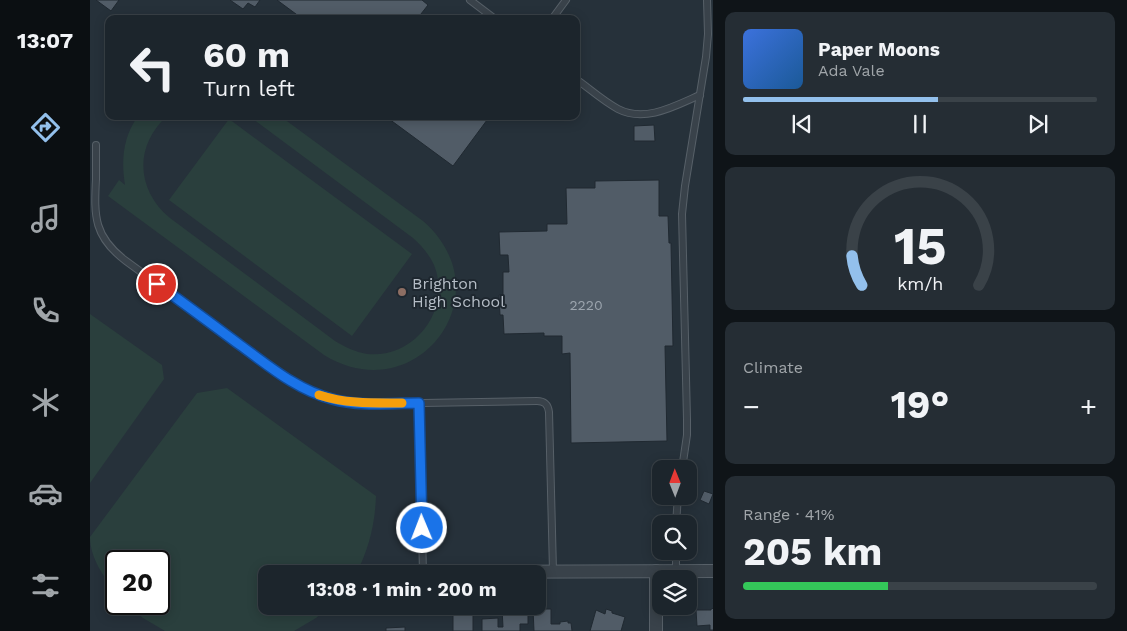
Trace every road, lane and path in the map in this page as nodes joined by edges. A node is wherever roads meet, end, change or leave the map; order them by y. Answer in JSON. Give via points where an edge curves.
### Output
{"nodes":[{"id":1,"x":470,"y":0,"type":"edge"},
{"id":2,"x":566,"y":0,"type":"edge"},
{"id":3,"x":707,"y":0,"type":"edge"},
{"id":4,"x":490,"y":15,"type":"edge"},
{"id":5,"x":555,"y":15,"type":"edge"},
{"id":6,"x":580,"y":82,"type":"edge"},
{"id":7,"x":700,"y":95,"type":"junction"},
{"id":8,"x":96,"y":144,"type":"dead end"},
{"id":9,"x":419,"y":403,"type":"junction"},
{"id":10,"x":684,"y":460,"type":"edge"},
{"id":11,"x":423,"y":565,"type":"edge"},
{"id":12,"x":546,"y":571,"type":"edge"},
{"id":13,"x":553,"y":571,"type":"junction"},
{"id":14,"x":652,"y":571,"type":"edge"},
{"id":15,"x":697,"y":571,"type":"edge"},
{"id":16,"x":713,"y":571,"type":"edge"},
{"id":17,"x":656,"y":615,"type":"edge"},
{"id":18,"x":656,"y":631,"type":"edge"}],
"edges":[{"from":1,"to":4,"type":"lane"},
{"from":2,"to":5,"type":"lane"},
{"from":3,"to":7,"type":"lane","via":[[708,34]]},
{"from":6,"to":7,"type":"lane","via":[[618,109],[634,114],[654,113]]},
{"from":7,"to":10,"type":"lane","via":[[682,214],[687,419]]},
{"from":8,"to":9,"type":"lane","via":[[96,219],[107,243],[119,256],[305,390],[333,400],[364,404]]},
{"from":9,"to":11,"type":"lane"},
{"from":9,"to":13,"type":"lane","via":[[537,401],[546,404],[549,412]]},
{"from":12,"to":13,"type":"street"},
{"from":13,"to":14,"type":"street"},
{"from":15,"to":16,"type":"street"},
{"from":17,"to":18,"type":"street"}]}
